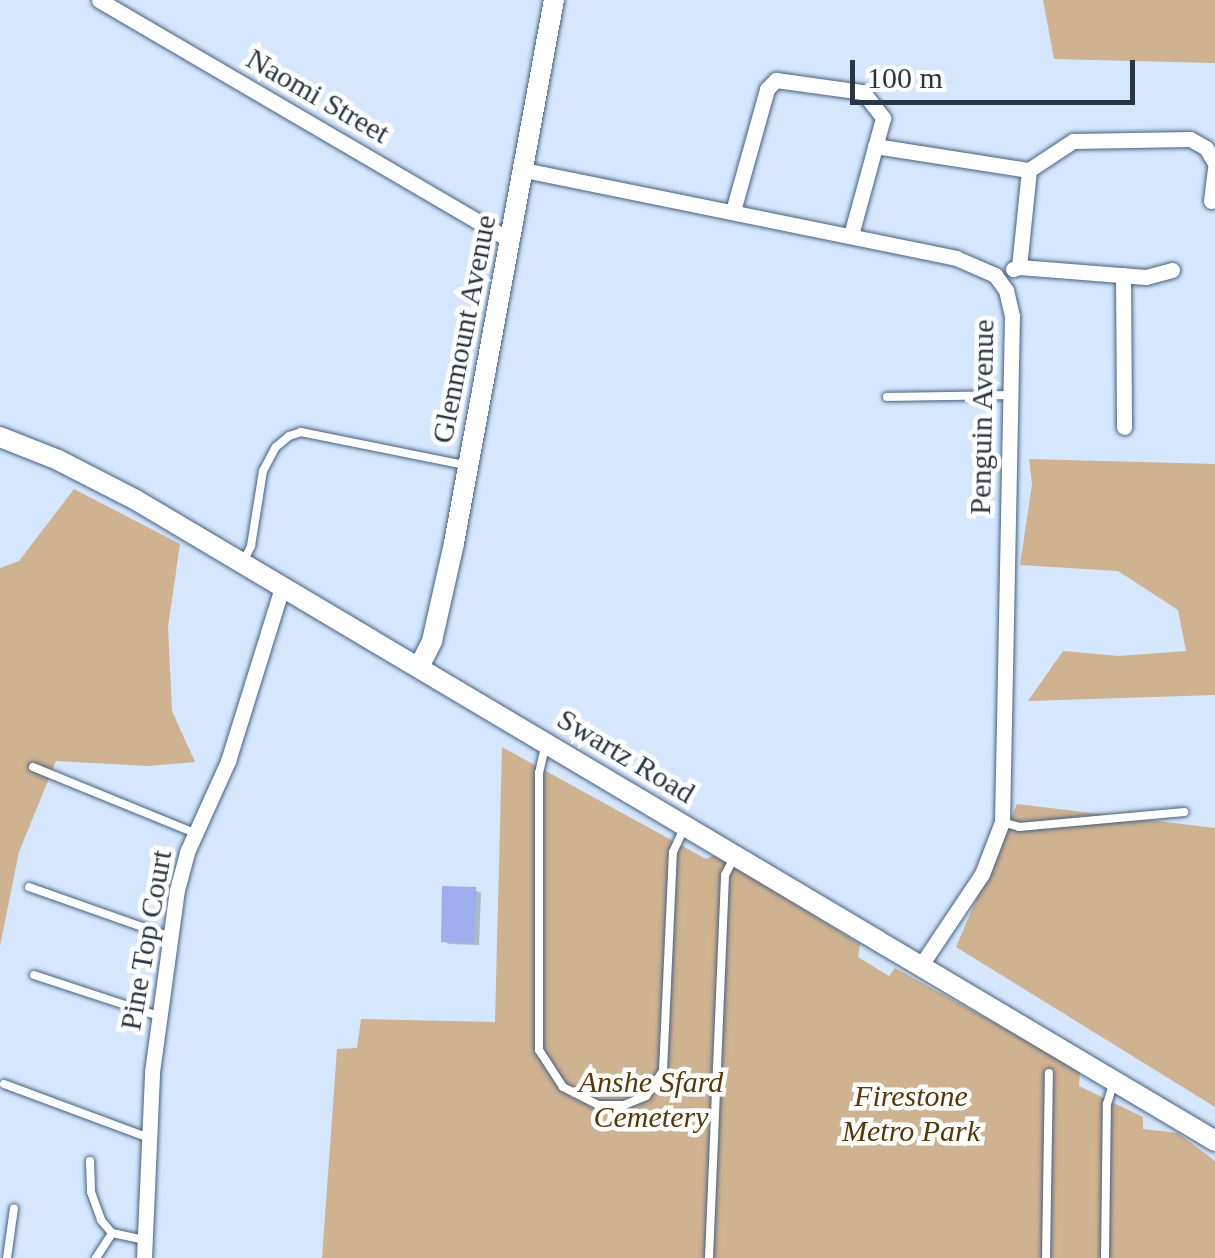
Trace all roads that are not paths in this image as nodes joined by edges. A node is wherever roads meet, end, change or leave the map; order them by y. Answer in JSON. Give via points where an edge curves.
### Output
{"nodes":[{"id":1,"x":99,"y":0,"type":"edge"},
{"id":2,"x":554,"y":0,"type":"edge"},
{"id":3,"x":875,"y":146,"type":"junction"},
{"id":4,"x":1215,"y":166,"type":"edge"},
{"id":5,"x":524,"y":170,"type":"junction"},
{"id":6,"x":1029,"y":170,"type":"junction"},
{"id":7,"x":1211,"y":201,"type":"dead end"},
{"id":8,"x":732,"y":211,"type":"junction"},
{"id":9,"x":851,"y":235,"type":"junction"},
{"id":10,"x":510,"y":240,"type":"junction"},
{"id":11,"x":1019,"y":267,"type":"junction"},
{"id":12,"x":1172,"y":270,"type":"dead end"},
{"id":13,"x":995,"y":275,"type":"junction"},
{"id":14,"x":1123,"y":275,"type":"junction"},
{"id":15,"x":1011,"y":395,"type":"junction"},
{"id":16,"x":888,"y":397,"type":"dead end"},
{"id":17,"x":1124,"y":427,"type":"dead end"},
{"id":18,"x":0,"y":437,"type":"edge"},
{"id":19,"x":468,"y":466,"type":"junction"},
{"id":20,"x":242,"y":564,"type":"junction"},
{"id":21,"x":282,"y":588,"type":"junction"},
{"id":22,"x":420,"y":665,"type":"junction"},
{"id":23,"x":546,"y":743,"type":"junction"},
{"id":24,"x":32,"y":767,"type":"dead end"},
{"id":25,"x":1184,"y":812,"type":"dead end"},
{"id":26,"x":1002,"y":822,"type":"junction"},
{"id":27,"x":685,"y":826,"type":"junction"},
{"id":28,"x":195,"y":833,"type":"junction"},
{"id":29,"x":735,"y":856,"type":"junction"},
{"id":30,"x":29,"y":887,"type":"dead end"},
{"id":31,"x":170,"y":937,"type":"junction"},
{"id":32,"x":921,"y":966,"type":"junction"},
{"id":33,"x":34,"y":974,"type":"dead end"},
{"id":34,"x":158,"y":1016,"type":"junction"},
{"id":35,"x":1049,"y":1073,"type":"dead end"},
{"id":36,"x":1114,"y":1080,"type":"junction"},
{"id":37,"x":4,"y":1084,"type":"dead end"},
{"id":38,"x":149,"y":1138,"type":"junction"},
{"id":39,"x":1215,"y":1141,"type":"edge"},
{"id":40,"x":90,"y":1161,"type":"dead end"},
{"id":41,"x":14,"y":1208,"type":"dead end"},
{"id":42,"x":112,"y":1233,"type":"junction"},
{"id":43,"x":144,"y":1240,"type":"junction"},
{"id":44,"x":8,"y":1258,"type":"edge"},
{"id":45,"x":96,"y":1258,"type":"edge"},
{"id":46,"x":144,"y":1258,"type":"edge"},
{"id":47,"x":709,"y":1258,"type":"edge"},
{"id":48,"x":1046,"y":1258,"type":"edge"},
{"id":49,"x":1105,"y":1258,"type":"edge"}],
"edges":[{"from":1,"to":10,"type":"street","name":"Naomi Street"},
{"from":2,"to":5,"type":"street","name":"Glenmount Avenue"},
{"from":3,"to":6,"type":"street"},
{"from":3,"to":8,"type":"street","via":[[883,118],[864,92],[776,80],[767,89]]},
{"from":3,"to":9,"type":"street"},
{"from":4,"to":6,"type":"street","via":[[1206,148],[1190,139],[1073,141]]},
{"from":4,"to":7,"type":"street"},
{"from":5,"to":8,"type":"street","name":"Penguin Avenue"},
{"from":5,"to":10,"type":"street","name":"Glenmount Avenue"},
{"from":6,"to":11,"type":"street"},
{"from":8,"to":9,"type":"street","name":"Penguin Avenue"},
{"from":9,"to":13,"type":"street","name":"Penguin Avenue","via":[[956,258]]},
{"from":10,"to":19,"type":"street","name":"Glenmount Avenue"},
{"from":11,"to":13,"type":"street"},
{"from":11,"to":14,"type":"street"},
{"from":12,"to":14,"type":"street"},
{"from":13,"to":15,"type":"street","name":"Penguin Avenue","via":[[1010,303]]},
{"from":14,"to":17,"type":"street"},
{"from":15,"to":16,"type":"lane"},
{"from":15,"to":26,"type":"street","name":"Penguin Avenue"},
{"from":18,"to":20,"type":"street","name":"Swartz Road","via":[[97,479]]},
{"from":19,"to":20,"type":"lane","via":[[301,432],[289,436],[276,447],[256,490],[252,546]]},
{"from":19,"to":22,"type":"street","name":"Glenmount Avenue","via":[[444,595]]},
{"from":20,"to":21,"type":"street","name":"Swartz Road"},
{"from":21,"to":22,"type":"street","name":"Swartz Road"},
{"from":21,"to":28,"type":"street","name":"Pine Top Court","via":[[228,761]]},
{"from":22,"to":23,"type":"street","name":"Swartz Road"},
{"from":23,"to":27,"type":"street","name":"Swartz Road"},
{"from":23,"to":27,"type":"lane","via":[[540,773],[539,1050],[563,1088],[598,1105],[646,1096],[663,1071],[672,852]]},
{"from":24,"to":28,"type":"lane"},
{"from":25,"to":26,"type":"lane","via":[[1019,827]]},
{"from":26,"to":32,"type":"street","name":"Penguin Avenue","via":[[982,874]]},
{"from":27,"to":29,"type":"street","name":"Swartz Road"},
{"from":28,"to":31,"type":"street","name":"Pine Top Court"},
{"from":29,"to":32,"type":"street","name":"Swartz Road"},
{"from":29,"to":47,"type":"lane","via":[[726,874]]},
{"from":30,"to":31,"type":"lane"},
{"from":31,"to":34,"type":"street","name":"Pine Top Court"},
{"from":32,"to":36,"type":"street","name":"Swartz Road"},
{"from":33,"to":34,"type":"lane"},
{"from":34,"to":38,"type":"street","name":"Pine Top Court"},
{"from":35,"to":48,"type":"lane"},
{"from":36,"to":39,"type":"street","name":"Swartz Road"},
{"from":36,"to":49,"type":"lane","via":[[1107,1104]]},
{"from":37,"to":38,"type":"lane"},
{"from":38,"to":43,"type":"street","name":"Pine Top Court"},
{"from":40,"to":42,"type":"lane","via":[[91,1192]]},
{"from":41,"to":44,"type":"lane"},
{"from":42,"to":43,"type":"lane"},
{"from":42,"to":45,"type":"lane"},
{"from":43,"to":46,"type":"street","name":"Pine Top Court"}]}
